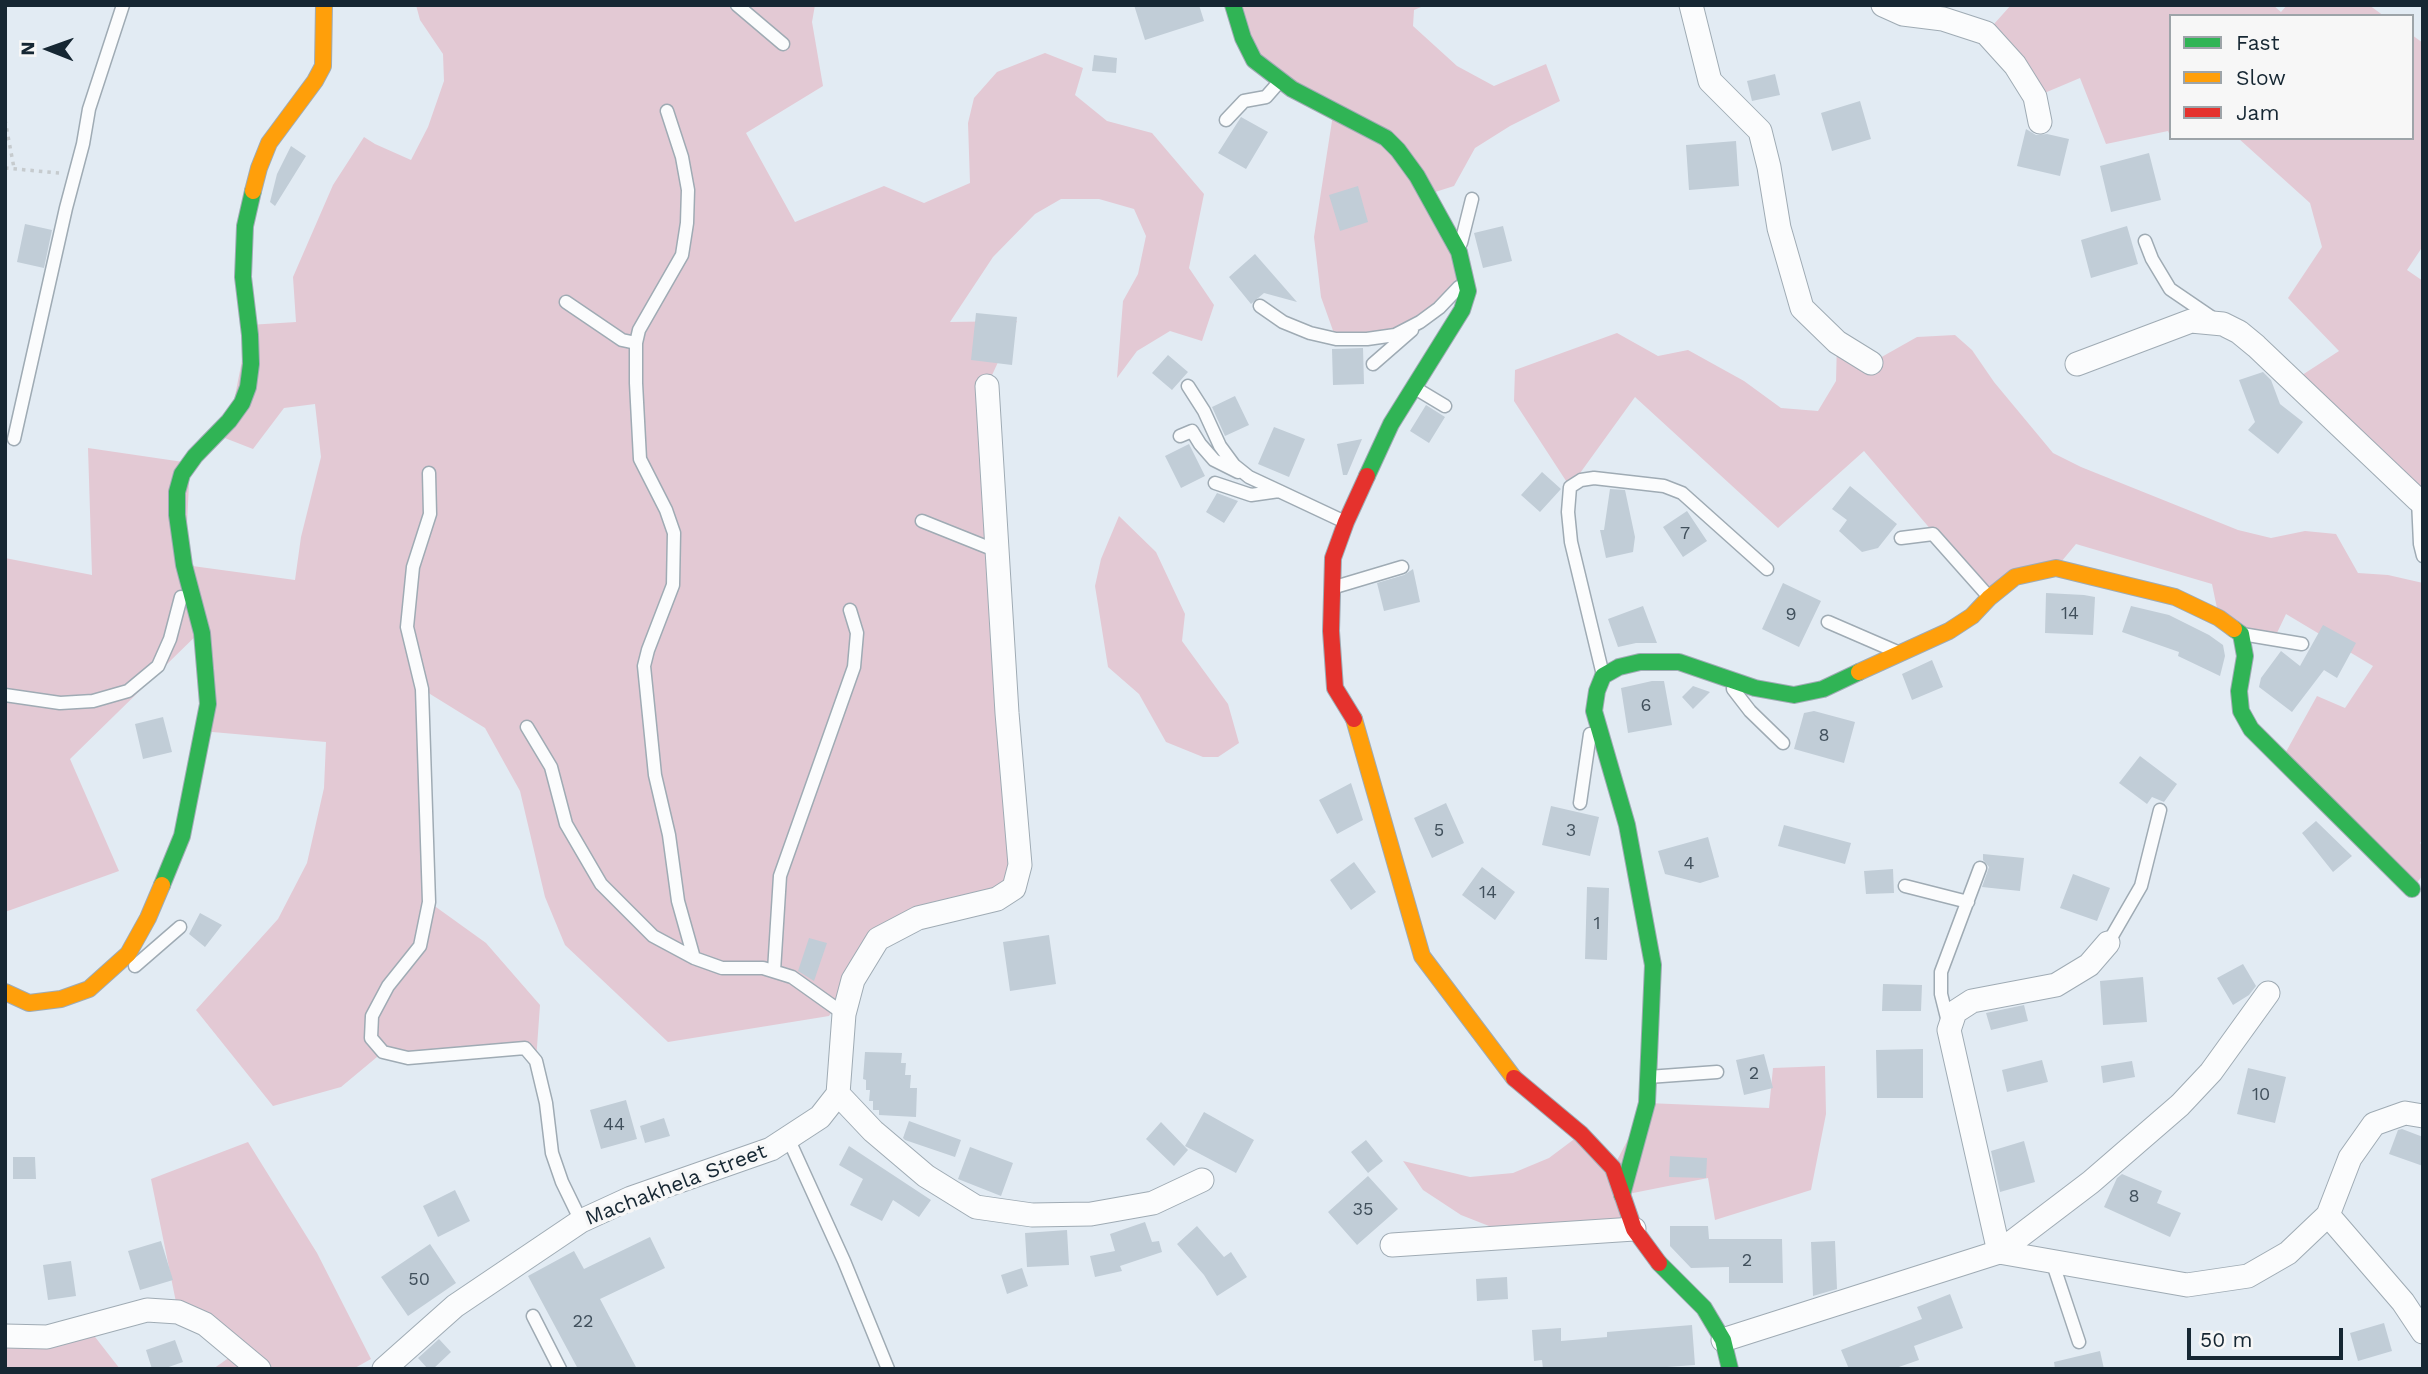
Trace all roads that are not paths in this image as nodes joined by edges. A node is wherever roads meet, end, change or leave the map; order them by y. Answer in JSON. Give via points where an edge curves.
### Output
{"nodes":[{"id":1,"x":123,"y":5,"type":"edge"},
{"id":2,"x":324,"y":5,"type":"edge"},
{"id":3,"x":737,"y":5,"type":"edge"},
{"id":4,"x":1233,"y":5,"type":"edge"},
{"id":5,"x":1691,"y":5,"type":"edge"},
{"id":6,"x":1883,"y":5,"type":"edge"},
{"id":7,"x":783,"y":44,"type":"dead end"},
{"id":8,"x":1280,"y":81,"type":"junction"},
{"id":9,"x":667,"y":111,"type":"dead end"},
{"id":10,"x":1226,"y":120,"type":"dead end"},
{"id":11,"x":2039,"y":122,"type":"dead end"},
{"id":12,"x":1472,"y":199,"type":"dead end"},
{"id":13,"x":260,"y":207,"type":"dead end"},
{"id":14,"x":244,"y":226,"type":"junction"},
{"id":15,"x":2145,"y":241,"type":"dead end"},
{"id":16,"x":1459,"y":252,"type":"junction"},
{"id":17,"x":1466,"y":279,"type":"junction"},
{"id":18,"x":566,"y":302,"type":"dead end"},
{"id":19,"x":1260,"y":306,"type":"dead end"},
{"id":20,"x":1420,"y":322,"type":"junction"},
{"id":21,"x":2223,"y":324,"type":"junction"},
{"id":22,"x":636,"y":343,"type":"junction"},
{"id":23,"x":1871,"y":363,"type":"dead end"},
{"id":24,"x":1373,"y":364,"type":"dead end"},
{"id":25,"x":2077,"y":364,"type":"dead end"},
{"id":26,"x":987,"y":386,"type":"dead end"},
{"id":27,"x":1188,"y":386,"type":"dead end"},
{"id":28,"x":1414,"y":387,"type":"junction"},
{"id":29,"x":1445,"y":406,"type":"dead end"},
{"id":30,"x":1180,"y":436,"type":"dead end"},
{"id":31,"x":14,"y":439,"type":"dead end"},
{"id":32,"x":429,"y":473,"type":"dead end"},
{"id":33,"x":1249,"y":477,"type":"junction"},
{"id":34,"x":1215,"y":483,"type":"dead end"},
{"id":35,"x":1279,"y":491,"type":"junction"},
{"id":36,"x":2420,"y":501,"type":"edge"},
{"id":37,"x":922,"y":521,"type":"dead end"},
{"id":38,"x":1346,"y":522,"type":"junction"},
{"id":39,"x":1901,"y":538,"type":"dead end"},
{"id":40,"x":997,"y":551,"type":"junction"},
{"id":41,"x":2423,"y":556,"type":"edge"},
{"id":42,"x":184,"y":565,"type":"junction"},
{"id":43,"x":1402,"y":566,"type":"dead end"},
{"id":44,"x":1767,"y":569,"type":"dead end"},
{"id":45,"x":1332,"y":588,"type":"junction"},
{"id":46,"x":1989,"y":598,"type":"junction"},
{"id":47,"x":850,"y":610,"type":"dead end"},
{"id":48,"x":1828,"y":622,"type":"dead end"},
{"id":49,"x":2241,"y":634,"type":"junction"},
{"id":50,"x":2302,"y":644,"type":"dead end"},
{"id":51,"x":1900,"y":653,"type":"junction"},
{"id":52,"x":1722,"y":675,"type":"junction"},
{"id":53,"x":1603,"y":676,"type":"junction"},
{"id":54,"x":5,"y":695,"type":"edge"},
{"id":55,"x":1594,"y":711,"type":"junction"},
{"id":56,"x":527,"y":727,"type":"dead end"},
{"id":57,"x":1783,"y":743,"type":"dead end"},
{"id":58,"x":1580,"y":803,"type":"dead end"},
{"id":59,"x":2160,"y":810,"type":"dead end"},
{"id":60,"x":1980,"y":869,"type":"dead end"},
{"id":61,"x":2423,"y":875,"type":"edge"},
{"id":62,"x":1905,"y":886,"type":"dead end"},
{"id":63,"x":2417,"y":893,"type":"edge"},
{"id":64,"x":1968,"y":902,"type":"junction"},
{"id":65,"x":180,"y":928,"type":"dead end"},
{"id":66,"x":2108,"y":943,"type":"joint"},
{"id":67,"x":694,"y":958,"type":"junction"},
{"id":68,"x":774,"y":971,"type":"junction"},
{"id":69,"x":89,"y":989,"type":"junction"},
{"id":70,"x":5,"y":992,"type":"edge"},
{"id":71,"x":2268,"y":993,"type":"dead end"},
{"id":72,"x":844,"y":1014,"type":"junction"},
{"id":73,"x":1949,"y":1030,"type":"junction"},
{"id":74,"x":1717,"y":1072,"type":"dead end"},
{"id":75,"x":1648,"y":1077,"type":"junction"},
{"id":76,"x":838,"y":1094,"type":"junction"},
{"id":77,"x":2423,"y":1116,"type":"edge"},
{"id":78,"x":788,"y":1138,"type":"junction"},
{"id":79,"x":1202,"y":1180,"type":"dead end"},
{"id":80,"x":1622,"y":1195,"type":"junction"},
{"id":81,"x":2328,"y":1215,"type":"junction"},
{"id":82,"x":581,"y":1221,"type":"junction"},
{"id":83,"x":1634,"y":1229,"type":"junction"},
{"id":84,"x":1392,"y":1245,"type":"dead end"},
{"id":85,"x":1999,"y":1252,"type":"junction"},
{"id":86,"x":2052,"y":1261,"type":"junction"},
{"id":87,"x":533,"y":1316,"type":"dead end"},
{"id":88,"x":2423,"y":1332,"type":"edge"},
{"id":89,"x":5,"y":1336,"type":"edge"},
{"id":90,"x":1723,"y":1340,"type":"junction"},
{"id":91,"x":2079,"y":1342,"type":"dead end"},
{"id":92,"x":259,"y":1369,"type":"edge"},
{"id":93,"x":384,"y":1369,"type":"edge"},
{"id":94,"x":560,"y":1369,"type":"edge"},
{"id":95,"x":888,"y":1369,"type":"edge"},
{"id":96,"x":1730,"y":1369,"type":"edge"}],
"edges":[{"from":1,"to":31,"type":"lane","via":[[95,84]]},
{"from":2,"to":14,"type":"street","via":[[323,66],[269,143]]},
{"from":3,"to":7,"type":"lane"},
{"from":4,"to":8,"type":"street","via":[[1254,60]]},
{"from":5,"to":23,"type":"street","via":[[1710,81],[1760,131],[1779,228],[1802,307],[1837,342]]},
{"from":6,"to":11,"type":"street","via":[[1986,33],[2015,65],[2035,97]]},
{"from":8,"to":10,"type":"lane","via":[[1266,97],[1244,101]]},
{"from":8,"to":16,"type":"street","via":[[1386,138],[1417,176]]},
{"from":9,"to":22,"type":"lane","via":[[688,190],[687,223],[682,255]]},
{"from":12,"to":16,"type":"lane"},
{"from":13,"to":14,"type":"lane"},
{"from":14,"to":42,"type":"street","via":[[243,277],[251,364],[248,387],[229,421],[182,474],[177,515]]},
{"from":15,"to":21,"type":"lane","via":[[2170,289]]},
{"from":16,"to":17,"type":"street"},
{"from":17,"to":20,"type":"lane"},
{"from":17,"to":28,"type":"street","via":[[1468,291],[1462,310]]},
{"from":18,"to":22,"type":"lane","via":[[622,340]]},
{"from":19,"to":20,"type":"lane","via":[[1283,322],[1336,339],[1395,335]]},
{"from":20,"to":24,"type":"lane"},
{"from":21,"to":25,"type":"street","via":[[2191,321]]},
{"from":21,"to":36,"type":"street","via":[[2256,346]]},
{"from":22,"to":67,"type":"lane","via":[[640,459],[666,510],[674,533],[675,559],[673,585],[644,666],[645,684],[655,775],[678,901]]},
{"from":26,"to":40,"type":"street"},
{"from":27,"to":33,"type":"lane","via":[[1220,446]]},
{"from":28,"to":29,"type":"lane"},
{"from":28,"to":38,"type":"street","via":[[1391,424]]},
{"from":30,"to":33,"type":"lane","via":[[1192,430],[1214,460]]},
{"from":32,"to":82,"type":"lane","via":[[430,514],[413,567],[407,627],[422,689],[429,902],[420,946],[388,986],[372,1016],[372,1038],[383,1052],[408,1058],[524,1048],[536,1061],[552,1153]]},
{"from":33,"to":35,"type":"lane"},
{"from":34,"to":35,"type":"lane","via":[[1251,495]]},
{"from":35,"to":38,"type":"lane"},
{"from":36,"to":41,"type":"lane"},
{"from":37,"to":40,"type":"lane"},
{"from":38,"to":45,"type":"street","via":[[1332,558]]},
{"from":39,"to":46,"type":"lane","via":[[1933,534]]},
{"from":40,"to":72,"type":"street","via":[[1020,865],[1014,888],[997,899],[918,918],[878,939],[853,980]]},
{"from":42,"to":54,"type":"lane","via":[[180,609],[170,639],[158,666],[128,691],[93,701],[60,703]]},
{"from":42,"to":69,"type":"street","via":[[202,633],[208,704],[183,836],[128,954]]},
{"from":43,"to":45,"type":"lane"},
{"from":44,"to":53,"type":"lane","via":[[1682,493],[1664,486],[1594,478],[1570,487],[1570,542]]},
{"from":45,"to":80,"type":"street","via":[[1335,688],[1353,718],[1422,956],[1514,1078],[1614,1168]]},
{"from":46,"to":49,"type":"street","via":[[2015,577],[2056,568],[2175,597]]},
{"from":46,"to":51,"type":"street","via":[[1948,631]]},
{"from":47,"to":68,"type":"lane","via":[[857,633],[854,667],[780,876]]},
{"from":48,"to":51,"type":"lane"},
{"from":49,"to":50,"type":"lane"},
{"from":49,"to":63,"type":"street","via":[[2245,656],[2241,711],[2251,729]]},
{"from":51,"to":52,"type":"street","via":[[1823,689],[1794,695],[1755,688]]},
{"from":52,"to":53,"type":"street","via":[[1679,662],[1640,662]]},
{"from":52,"to":57,"type":"lane"},
{"from":53,"to":55,"type":"street"},
{"from":55,"to":58,"type":"lane"},
{"from":55,"to":75,"type":"street","via":[[1627,825],[1653,965]]},
{"from":56,"to":67,"type":"lane","via":[[551,767],[566,824],[601,884],[653,936]]},
{"from":59,"to":66,"type":"lane","via":[[2141,886]]},
{"from":60,"to":64,"type":"lane"},
{"from":61,"to":63,"type":"lane"},
{"from":62,"to":64,"type":"lane"},
{"from":64,"to":73,"type":"lane","via":[[1941,972]]},
{"from":65,"to":69,"type":"lane","via":[[118,981]]},
{"from":66,"to":73,"type":"street","via":[[2089,965],[2056,985],[1972,1001],[1955,1012]]},
{"from":67,"to":68,"type":"lane","via":[[722,968]]},
{"from":68,"to":72,"type":"lane","via":[[792,977]]},
{"from":69,"to":70,"type":"street","via":[[29,1003]]},
{"from":71,"to":85,"type":"street","via":[[2211,1072],[2180,1105],[2091,1182]]},
{"from":72,"to":76,"type":"street"},
{"from":73,"to":85,"type":"street"},
{"from":74,"to":75,"type":"lane"},
{"from":75,"to":80,"type":"street","via":[[1647,1103]]},
{"from":76,"to":78,"type":"street","name":"Machakhela Street","via":[[820,1116]]},
{"from":76,"to":79,"type":"street","via":[[926,1176],[976,1207],[1032,1215],[1091,1214],[1153,1203]]},
{"from":77,"to":81,"type":"street","via":[[2405,1113],[2374,1124],[2350,1158]]},
{"from":78,"to":82,"type":"street","name":"Machakhela Street","via":[[771,1149],[631,1198]]},
{"from":78,"to":95,"type":"lane"},
{"from":80,"to":83,"type":"street"},
{"from":81,"to":86,"type":"street","via":[[2288,1253],[2248,1276],[2187,1285]]},
{"from":81,"to":88,"type":"street"},
{"from":82,"to":93,"type":"street","name":"Machakhela Street","via":[[455,1306]]},
{"from":83,"to":84,"type":"street"},
{"from":83,"to":90,"type":"street","via":[[1658,1262],[1704,1308]]},
{"from":85,"to":86,"type":"street"},
{"from":85,"to":90,"type":"street"},
{"from":86,"to":91,"type":"lane"},
{"from":87,"to":94,"type":"lane"},
{"from":89,"to":92,"type":"street","via":[[47,1337],[147,1310],[178,1312],[205,1324]]},
{"from":90,"to":96,"type":"street"}]}
